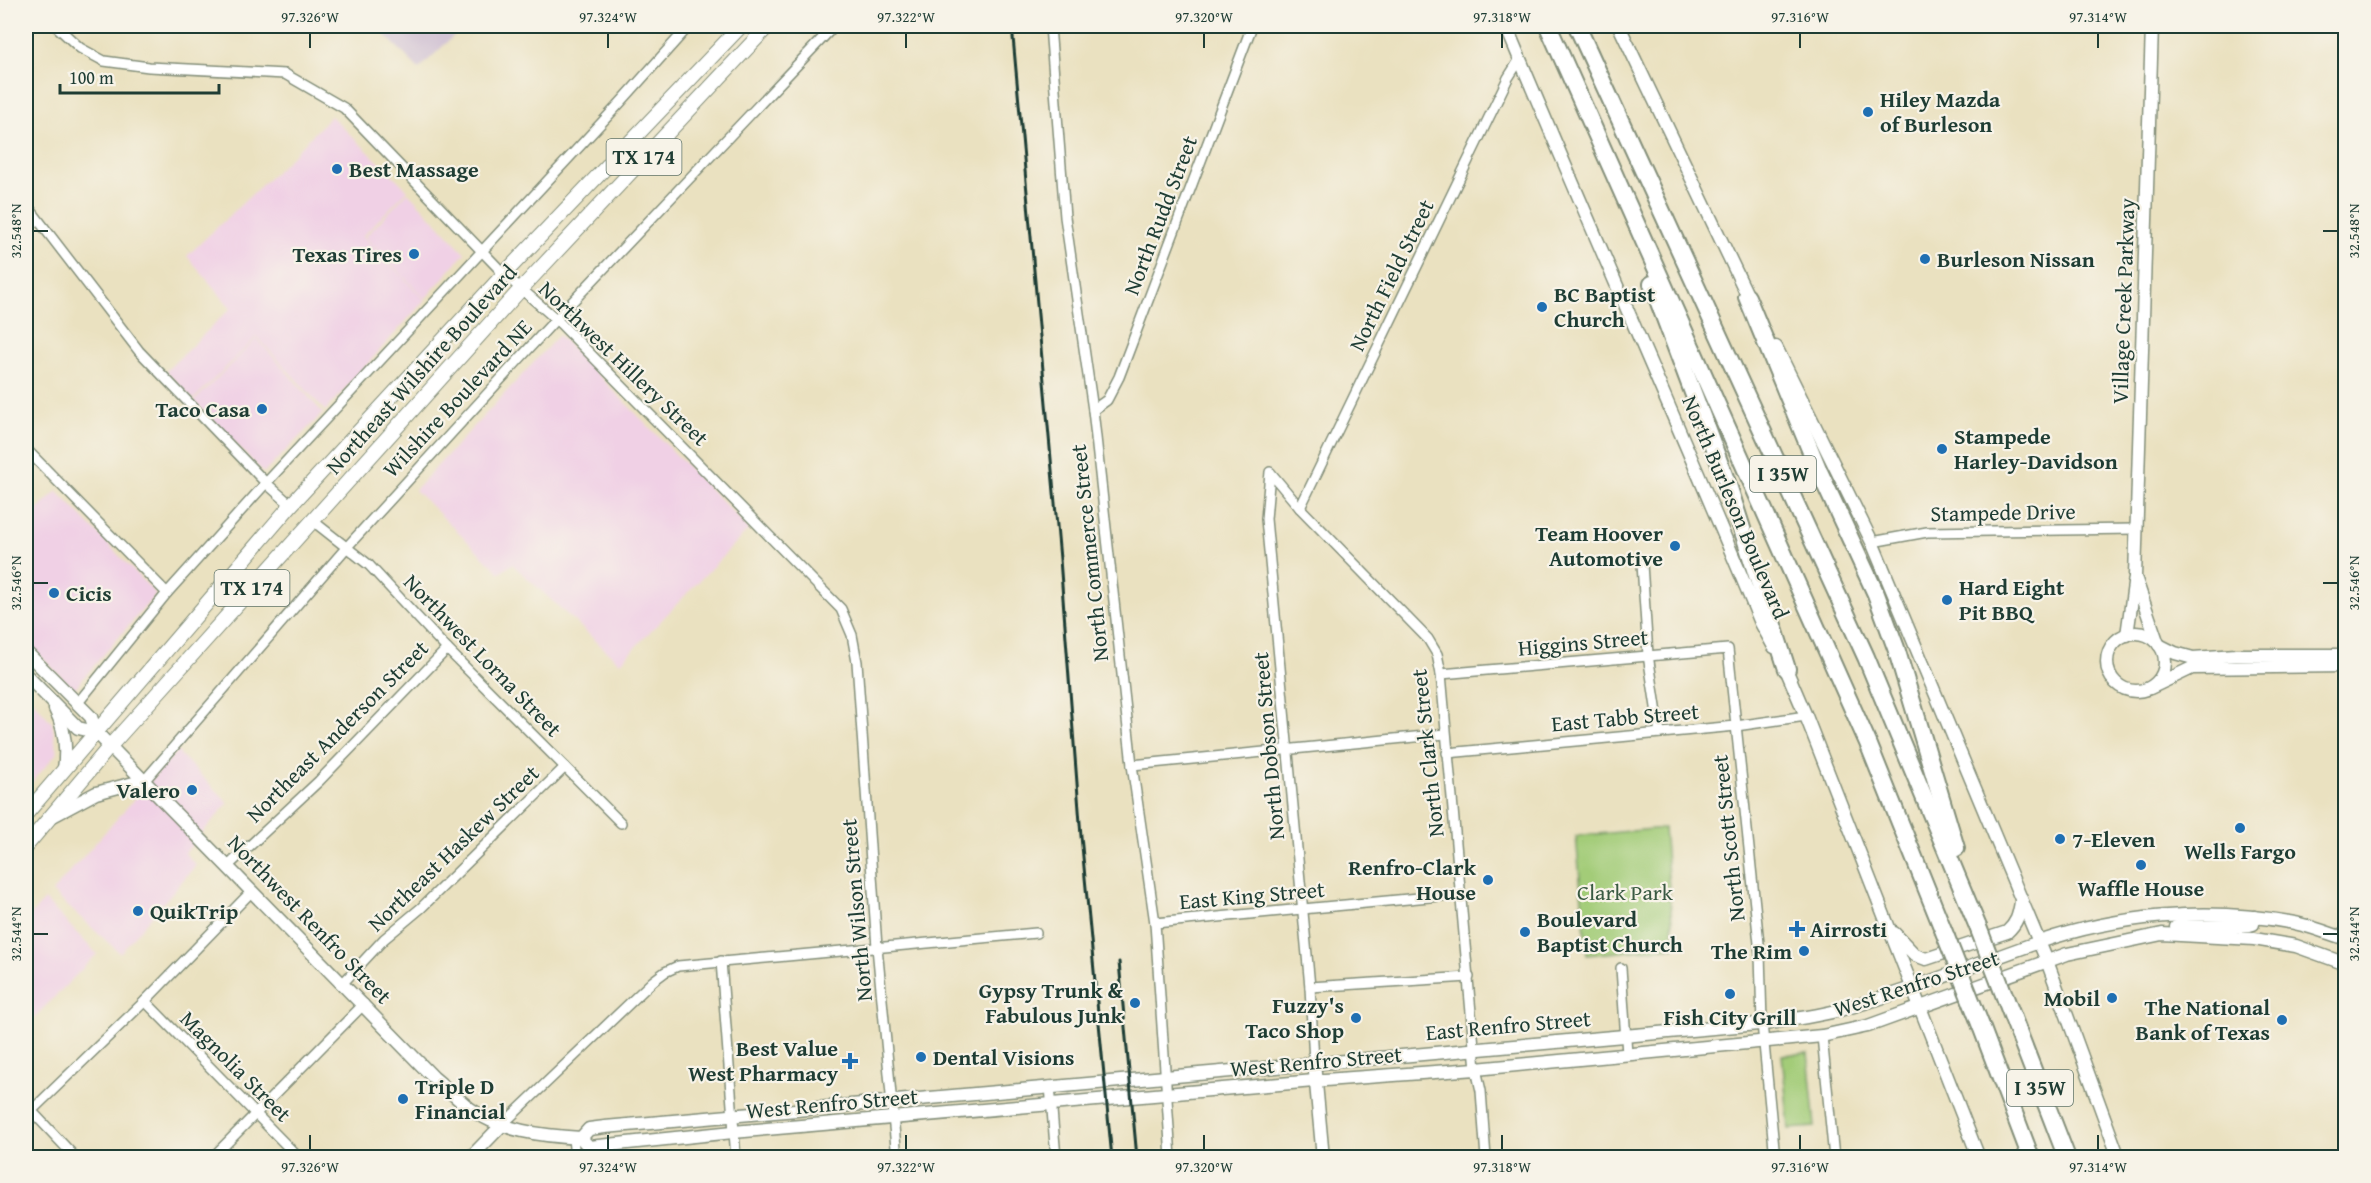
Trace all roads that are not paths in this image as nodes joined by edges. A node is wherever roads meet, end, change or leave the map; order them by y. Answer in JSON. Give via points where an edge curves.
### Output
{"nodes":[{"id":1,"x":56,"y":26,"type":"edge"},
{"id":2,"x":689,"y":26,"type":"edge"},
{"id":3,"x":741,"y":26,"type":"edge"},
{"id":4,"x":768,"y":26,"type":"edge"},
{"id":5,"x":834,"y":26,"type":"edge"},
{"id":6,"x":1050,"y":26,"type":"edge"},
{"id":7,"x":1252,"y":26,"type":"edge"},
{"id":8,"x":1506,"y":26,"type":"edge"},
{"id":9,"x":1548,"y":26,"type":"edge"},
{"id":10,"x":1577,"y":26,"type":"edge"},
{"id":11,"x":1619,"y":26,"type":"edge"},
{"id":12,"x":2152,"y":26,"type":"edge"},
{"id":13,"x":1520,"y":59,"type":"junction"},
{"id":14,"x":1596,"y":135,"type":"junction"},
{"id":15,"x":26,"y":204,"type":"edge"},
{"id":16,"x":482,"y":251,"type":"junction"},
{"id":17,"x":504,"y":274,"type":"junction"},
{"id":18,"x":521,"y":290,"type":"junction"},
{"id":19,"x":1747,"y":297,"type":"junction"},
{"id":20,"x":556,"y":319,"type":"junction"},
{"id":21,"x":1093,"y":410,"type":"junction"},
{"id":22,"x":26,"y":449,"type":"edge"},
{"id":23,"x":266,"y":483,"type":"junction"},
{"id":24,"x":291,"y":505,"type":"junction"},
{"id":25,"x":1300,"y":508,"type":"junction"},
{"id":26,"x":313,"y":521,"type":"junction"},
{"id":27,"x":2136,"y":529,"type":"junction"},
{"id":28,"x":1872,"y":542,"type":"junction"},
{"id":29,"x":346,"y":548,"type":"junction"},
{"id":30,"x":1642,"y":564,"type":"dead end"},
{"id":31,"x":2135,"y":577,"type":"junction"},
{"id":32,"x":167,"y":592,"type":"junction"},
{"id":33,"x":2127,"y":635,"type":"junction"},
{"id":34,"x":2158,"y":643,"type":"junction"},
{"id":35,"x":447,"y":649,"type":"junction"},
{"id":36,"x":1728,"y":649,"type":"joint"},
{"id":37,"x":26,"y":653,"type":"edge"},
{"id":38,"x":1648,"y":655,"type":"junction"},
{"id":39,"x":2346,"y":655,"type":"edge"},
{"id":40,"x":2346,"y":666,"type":"edge"},
{"id":41,"x":1787,"y":669,"type":"junction"},
{"id":42,"x":1441,"y":674,"type":"junction"},
{"id":43,"x":26,"y":675,"type":"edge"},
{"id":44,"x":2150,"y":688,"type":"junction"},
{"id":45,"x":50,"y":700,"type":"junction"},
{"id":46,"x":77,"y":704,"type":"junction"},
{"id":47,"x":860,"y":716,"type":"joint"},
{"id":48,"x":1806,"y":716,"type":"junction"},
{"id":49,"x":1736,"y":726,"type":"junction"},
{"id":50,"x":96,"y":732,"type":"junction"},
{"id":51,"x":1660,"y":733,"type":"junction"},
{"id":52,"x":1445,"y":734,"type":"junction"},
{"id":53,"x":111,"y":745,"type":"junction"},
{"id":54,"x":1287,"y":750,"type":"junction"},
{"id":55,"x":1447,"y":753,"type":"junction"},
{"id":56,"x":1132,"y":765,"type":"junction"},
{"id":57,"x":565,"y":767,"type":"junction"},
{"id":58,"x":64,"y":769,"type":"junction"},
{"id":59,"x":145,"y":780,"type":"junction"},
{"id":60,"x":26,"y":814,"type":"edge"},
{"id":61,"x":52,"y":817,"type":"junction"},
{"id":62,"x":621,"y":823,"type":"dead end"},
{"id":63,"x":26,"y":846,"type":"edge"},
{"id":64,"x":228,"y":866,"type":"junction"},
{"id":65,"x":252,"y":891,"type":"junction"},
{"id":66,"x":1461,"y":894,"type":"junction"},
{"id":67,"x":2021,"y":901,"type":"junction"},
{"id":68,"x":1303,"y":910,"type":"junction"},
{"id":69,"x":2254,"y":917,"type":"junction"},
{"id":70,"x":1155,"y":923,"type":"junction"},
{"id":71,"x":1978,"y":927,"type":"junction"},
{"id":72,"x":1889,"y":928,"type":"junction"},
{"id":73,"x":1036,"y":933,"type":"dead end"},
{"id":74,"x":2162,"y":934,"type":"junction"},
{"id":75,"x":2346,"y":939,"type":"edge"},
{"id":76,"x":2039,"y":942,"type":"junction"},
{"id":77,"x":877,"y":947,"type":"junction"},
{"id":78,"x":721,"y":961,"type":"junction"},
{"id":79,"x":2047,"y":961,"type":"junction"},
{"id":80,"x":2346,"y":964,"type":"edge"},
{"id":81,"x":1621,"y":968,"type":"dead end"},
{"id":82,"x":1469,"y":977,"type":"junction"},
{"id":83,"x":343,"y":983,"type":"junction"},
{"id":84,"x":1310,"y":987,"type":"junction"},
{"id":85,"x":1912,"y":988,"type":"junction"},
{"id":86,"x":145,"y":1001,"type":"junction"},
{"id":87,"x":364,"y":1004,"type":"junction"},
{"id":88,"x":1920,"y":1007,"type":"junction"},
{"id":89,"x":1762,"y":1023,"type":"junction"},
{"id":90,"x":1625,"y":1035,"type":"junction"},
{"id":91,"x":1822,"y":1036,"type":"junction"},
{"id":92,"x":1764,"y":1041,"type":"junction"},
{"id":93,"x":1475,"y":1049,"type":"junction"},
{"id":94,"x":1627,"y":1054,"type":"junction"},
{"id":95,"x":1314,"y":1062,"type":"junction"},
{"id":96,"x":1476,"y":1069,"type":"junction"},
{"id":97,"x":1166,"y":1076,"type":"junction"},
{"id":98,"x":1104,"y":1081,"type":"joint"},
{"id":99,"x":1315,"y":1081,"type":"junction"},
{"id":100,"x":1050,"y":1086,"type":"junction"},
{"id":101,"x":1166,"y":1095,"type":"junction"},
{"id":102,"x":891,"y":1102,"type":"junction"},
{"id":103,"x":1052,"y":1106,"type":"junction"},
{"id":104,"x":27,"y":1110,"type":"edge"},
{"id":105,"x":256,"y":1114,"type":"junction"},
{"id":106,"x":732,"y":1116,"type":"junction"},
{"id":107,"x":893,"y":1119,"type":"junction"},
{"id":108,"x":502,"y":1125,"type":"junction"},
{"id":109,"x":733,"y":1132,"type":"junction"},
{"id":110,"x":577,"y":1138,"type":"junction"},
{"id":111,"x":76,"y":1158,"type":"edge"},
{"id":112,"x":212,"y":1158,"type":"edge"},
{"id":113,"x":299,"y":1158,"type":"edge"},
{"id":114,"x":470,"y":1158,"type":"edge"},
{"id":115,"x":575,"y":1158,"type":"edge"},
{"id":116,"x":736,"y":1158,"type":"edge"},
{"id":117,"x":897,"y":1158,"type":"edge"},
{"id":118,"x":1056,"y":1158,"type":"edge"},
{"id":119,"x":1172,"y":1158,"type":"edge"},
{"id":120,"x":1323,"y":1158,"type":"edge"},
{"id":121,"x":1486,"y":1158,"type":"edge"},
{"id":122,"x":1775,"y":1158,"type":"edge"},
{"id":123,"x":1834,"y":1158,"type":"edge"},
{"id":124,"x":1979,"y":1158,"type":"edge"},
{"id":125,"x":2031,"y":1158,"type":"edge"},
{"id":126,"x":2067,"y":1158,"type":"edge"},
{"id":127,"x":2119,"y":1158,"type":"edge"}],
"edges":[{"from":1,"to":16,"type":"street","name":"Northwest Hillery Street","via":[[80,48],[104,62],[285,74],[302,82],[344,108]]},
{"from":2,"to":16,"type":"street"},
{"from":3,"to":17,"type":"main road","name":"Northeast Wilshire Boulevard"},
{"from":4,"to":18,"type":"main road","name":"Northeast Wilshire Boulevard","number":"TX 174"},
{"from":5,"to":20,"type":"street","name":"Wilshire Boulevard NE"},
{"from":6,"to":21,"type":"street","name":"North Commerce Street","via":[[1065,217]]},
{"from":7,"to":21,"type":"street","name":"North Rudd Street","via":[[1119,376],[1107,400]]},
{"from":8,"to":13,"type":"main road","name":"North Burleson Boulevard"},
{"from":9,"to":14,"type":"highway","number":"I 35W"},
{"from":10,"to":71,"type":"highway","number":"I 35W","via":[[1866,657]]},
{"from":11,"to":19,"type":"main road"},
{"from":12,"to":27,"type":"main road","name":"Village Creek Parkway"},
{"from":13,"to":25,"type":"street","name":"North Field Street"},
{"from":13,"to":41,"type":"main road","name":"North Burleson Boulevard","via":[[1761,623]]},
{"from":14,"to":41,"type":"highway","via":[[1604,174],[1652,284],[1729,488]]},
{"from":14,"to":125,"type":"highway","number":"I 35W","bridge":true,"via":[[1868,743]]},
{"from":15,"to":23,"type":"street","via":[[139,351]]},
{"from":16,"to":17,"type":"street","name":"Northwest Hillery Street"},
{"from":16,"to":23,"type":"street"},
{"from":17,"to":18,"type":"street","name":"Northwest Hillery Street"},
{"from":17,"to":24,"type":"main road","name":"Northeast Wilshire Boulevard","number":"TX 174"},
{"from":18,"to":20,"type":"street","name":"Northwest Hillery Street"},
{"from":18,"to":26,"type":"main road","name":"Northeast Wilshire Boulevard","number":"TX 174"},
{"from":19,"to":28,"type":"main road"},
{"from":19,"to":71,"type":"highway","via":[[1896,648]]},
{"from":20,"to":29,"type":"street","name":"Wilshire Boulevard NE"},
{"from":20,"to":47,"type":"street","name":"Northwest Hillery Street","via":[[842,609],[857,662]]},
{"from":21,"to":56,"type":"street","name":"North Commerce Street"},
{"from":22,"to":32,"type":"street"},
{"from":23,"to":24,"type":"street"},
{"from":23,"to":32,"type":"street"},
{"from":24,"to":50,"type":"main road","name":"Northeast Wilshire Boulevard","number":"TX 174"},
{"from":25,"to":42,"type":"street","name":"North Clark Street","via":[[1428,639],[1437,654]]},
{"from":25,"to":54,"type":"street","name":"North Dobson Street","via":[[1270,472],[1266,519]]},
{"from":26,"to":29,"type":"street","name":"Northwest Lorna Street"},
{"from":26,"to":53,"type":"main road","name":"Northeast Wilshire Boulevard","number":"TX 174"},
{"from":27,"to":28,"type":"street","name":"Stampede Drive","via":[[1927,531]]},
{"from":27,"to":31,"type":"main road","name":"Village Creek Parkway"},
{"from":28,"to":67,"type":"main road"},
{"from":29,"to":35,"type":"street","name":"Northwest Lorna Street","via":[[369,566]]},
{"from":29,"to":59,"type":"street","name":"Wilshire Boulevard NE"},
{"from":30,"to":38,"type":"street"},
{"from":31,"to":33,"type":"main road","name":"Village Creek Parkway"},
{"from":31,"to":34,"type":"main road","name":"Village Creek Parkway"},
{"from":32,"to":46,"type":"street"},
{"from":33,"to":34,"type":"main road","via":[[2143,634]]},
{"from":33,"to":44,"type":"main road","via":[[2118,639],[2108,655],[2109,674],[2122,688]]},
{"from":34,"to":39,"type":"main road","via":[[2193,658]]},
{"from":34,"to":44,"type":"main road","name":"Village Creek Parkway","via":[[2165,666]]},
{"from":35,"to":57,"type":"street","name":"Northwest Lorna Street"},
{"from":35,"to":64,"type":"street","name":"Northeast Anderson Street","via":[[319,781]]},
{"from":36,"to":38,"type":"street","name":"Higgins Street"},
{"from":36,"to":49,"type":"street","name":"North Scott Street"},
{"from":37,"to":46,"type":"main road","name":"Northwest Renfro Street"},
{"from":38,"to":42,"type":"street","name":"Higgins Street"},
{"from":38,"to":51,"type":"street"},
{"from":40,"to":44,"type":"main road","via":[[2192,668]]},
{"from":41,"to":48,"type":"main road","name":"North Burleson Boulevard"},
{"from":42,"to":52,"type":"street","name":"North Clark Street"},
{"from":43,"to":45,"type":"main road","name":"Northwest Renfro Street"},
{"from":45,"to":50,"type":"main road","name":"Northwest Renfro Street","via":[[78,728]]},
{"from":45,"to":58,"type":"main road","via":[[63,731]]},
{"from":46,"to":50,"type":"main road","name":"Northwest Renfro Street","via":[[91,717]]},
{"from":47,"to":77,"type":"street","name":"North Wilson Street"},
{"from":48,"to":49,"type":"street","name":"East Tabb Street"},
{"from":48,"to":72,"type":"main road","name":"North Burleson Boulevard"},
{"from":49,"to":51,"type":"street","name":"East Tabb Street"},
{"from":49,"to":89,"type":"street","name":"North Scott Street","via":[[1760,952]]},
{"from":50,"to":53,"type":"main road","name":"Northwest Renfro Street"},
{"from":50,"to":58,"type":"main road","number":"TX 174"},
{"from":51,"to":55,"type":"street","name":"East Tabb Street"},
{"from":52,"to":54,"type":"street"},
{"from":52,"to":55,"type":"street","name":"North Clark Street"},
{"from":53,"to":59,"type":"main road","name":"Northwest Renfro Street"},
{"from":53,"to":61,"type":"main road","number":"TX 174"},
{"from":54,"to":56,"type":"street"},
{"from":54,"to":68,"type":"street","name":"North Dobson Street"},
{"from":55,"to":66,"type":"street","name":"North Clark Street"},
{"from":56,"to":70,"type":"street","name":"North Commerce Street"},
{"from":57,"to":62,"type":"street","name":"Northwest Lorna Street"},
{"from":57,"to":83,"type":"street","name":"Northeast Haskew Street"},
{"from":58,"to":60,"type":"main road","number":"TX 174"},
{"from":59,"to":61,"type":"main road","via":[[96,793]]},
{"from":59,"to":64,"type":"main road","name":"Northwest Renfro Street"},
{"from":61,"to":63,"type":"main road","number":"TX 174"},
{"from":64,"to":65,"type":"main road","name":"Northwest Renfro Street"},
{"from":65,"to":83,"type":"main road","name":"Northwest Renfro Street"},
{"from":65,"to":86,"type":"street"},
{"from":66,"to":68,"type":"street","name":"East King Street"},
{"from":66,"to":82,"type":"street","name":"North Clark Street"},
{"from":67,"to":72,"type":"main road","via":[[2019,916],[2007,932],[1932,959],[1914,955]]},
{"from":67,"to":76,"type":"main road"},
{"from":68,"to":70,"type":"street","name":"East King Street"},
{"from":68,"to":84,"type":"street","name":"North Dobson Street"},
{"from":69,"to":74,"type":"main road","via":[[2253,924],[2246,927],[2195,925],[2172,928]]},
{"from":69,"to":75,"type":"main road","via":[[2291,922]]},
{"from":69,"to":76,"type":"main road","via":[[2176,915],[2102,926]]},
{"from":70,"to":97,"type":"street","name":"North Commerce Street"},
{"from":71,"to":126,"type":"highway","number":"I 35W","bridge":true},
{"from":72,"to":85,"type":"main road","name":"North Burleson Boulevard"},
{"from":73,"to":77,"type":"street"},
{"from":74,"to":79,"type":"main road"},
{"from":74,"to":80,"type":"main road","via":[[2262,940],[2296,946]]},
{"from":76,"to":79,"type":"main road"},
{"from":76,"to":85,"type":"main road","name":"West Renfro Street"},
{"from":77,"to":78,"type":"street"},
{"from":77,"to":102,"type":"street","name":"North Wilson Street"},
{"from":78,"to":106,"type":"street"},
{"from":78,"to":108,"type":"street","via":[[678,966],[665,972]]},
{"from":79,"to":88,"type":"main road","name":"West Renfro Street"},
{"from":79,"to":127,"type":"main road"},
{"from":81,"to":90,"type":"street"},
{"from":82,"to":84,"type":"street"},
{"from":82,"to":93,"type":"street","name":"North Clark Street"},
{"from":83,"to":87,"type":"main road","name":"Northwest Renfro Street"},
{"from":84,"to":95,"type":"street","name":"North Dobson Street"},
{"from":85,"to":88,"type":"main road","name":"North Burleson Boulevard"},
{"from":85,"to":89,"type":"main road","name":"East Renfro Street","via":[[1829,1013]]},
{"from":86,"to":104,"type":"street"},
{"from":86,"to":105,"type":"street","name":"Magnolia Street"},
{"from":87,"to":105,"type":"street"},
{"from":87,"to":108,"type":"main road","name":"Northwest Renfro Street","via":[[434,1077],[471,1109]]},
{"from":88,"to":91,"type":"main road","name":"West Renfro Street","via":[[1868,1026]]},
{"from":88,"to":124,"type":"main road","name":"North Burleson Boulevard"},
{"from":89,"to":90,"type":"main road","name":"East Renfro Street"},
{"from":89,"to":92,"type":"street","name":"North Scott Street"},
{"from":90,"to":93,"type":"main road","name":"East Renfro Street"},
{"from":90,"to":94,"type":"street"},
{"from":91,"to":92,"type":"main road","name":"West Renfro Street"},
{"from":91,"to":123,"type":"street"},
{"from":92,"to":94,"type":"main road","name":"West Renfro Street"},
{"from":92,"to":122,"type":"street","name":"North Scott Street"},
{"from":93,"to":95,"type":"main road","name":"East Renfro Street"},
{"from":93,"to":96,"type":"street","name":"North Clark Street"},
{"from":94,"to":96,"type":"main road","name":"West Renfro Street"},
{"from":95,"to":97,"type":"main road","name":"East Renfro Street"},
{"from":95,"to":99,"type":"main road"},
{"from":96,"to":99,"type":"main road","name":"West Renfro Street"},
{"from":96,"to":121,"type":"street","name":"North Clark Street"},
{"from":97,"to":98,"type":"main road","name":"East Renfro Street"},
{"from":97,"to":101,"type":"street","name":"North Commerce Street"},
{"from":98,"to":100,"type":"main road","name":"West Renfro Street"},
{"from":99,"to":101,"type":"main road","name":"West Renfro Street"},
{"from":99,"to":120,"type":"main road"},
{"from":100,"to":102,"type":"main road","name":"West Renfro Street"},
{"from":100,"to":103,"type":"street"},
{"from":101,"to":103,"type":"main road","name":"West Renfro Street"},
{"from":101,"to":119,"type":"street","name":"North Commerce Street"},
{"from":102,"to":106,"type":"main road","name":"West Renfro Street"},
{"from":102,"to":107,"type":"street","name":"North Wilson Street"},
{"from":103,"to":107,"type":"main road","name":"West Renfro Street"},
{"from":103,"to":118,"type":"street"},
{"from":104,"to":111,"type":"street"},
{"from":105,"to":112,"type":"street"},
{"from":105,"to":113,"type":"street","name":"Magnolia Street"},
{"from":106,"to":109,"type":"street"},
{"from":106,"to":110,"type":"main road","name":"West Renfro Street","via":[[589,1129]]},
{"from":107,"to":109,"type":"main road","name":"West Renfro Street"},
{"from":107,"to":117,"type":"street","name":"North Wilson Street"},
{"from":108,"to":110,"type":"main road","name":"West Renfro Street","via":[[547,1136]]},
{"from":108,"to":114,"type":"main road"},
{"from":109,"to":110,"type":"main road","name":"West Renfro Street","via":[[589,1148]]},
{"from":109,"to":116,"type":"street"},
{"from":110,"to":115,"type":"street"}]}
